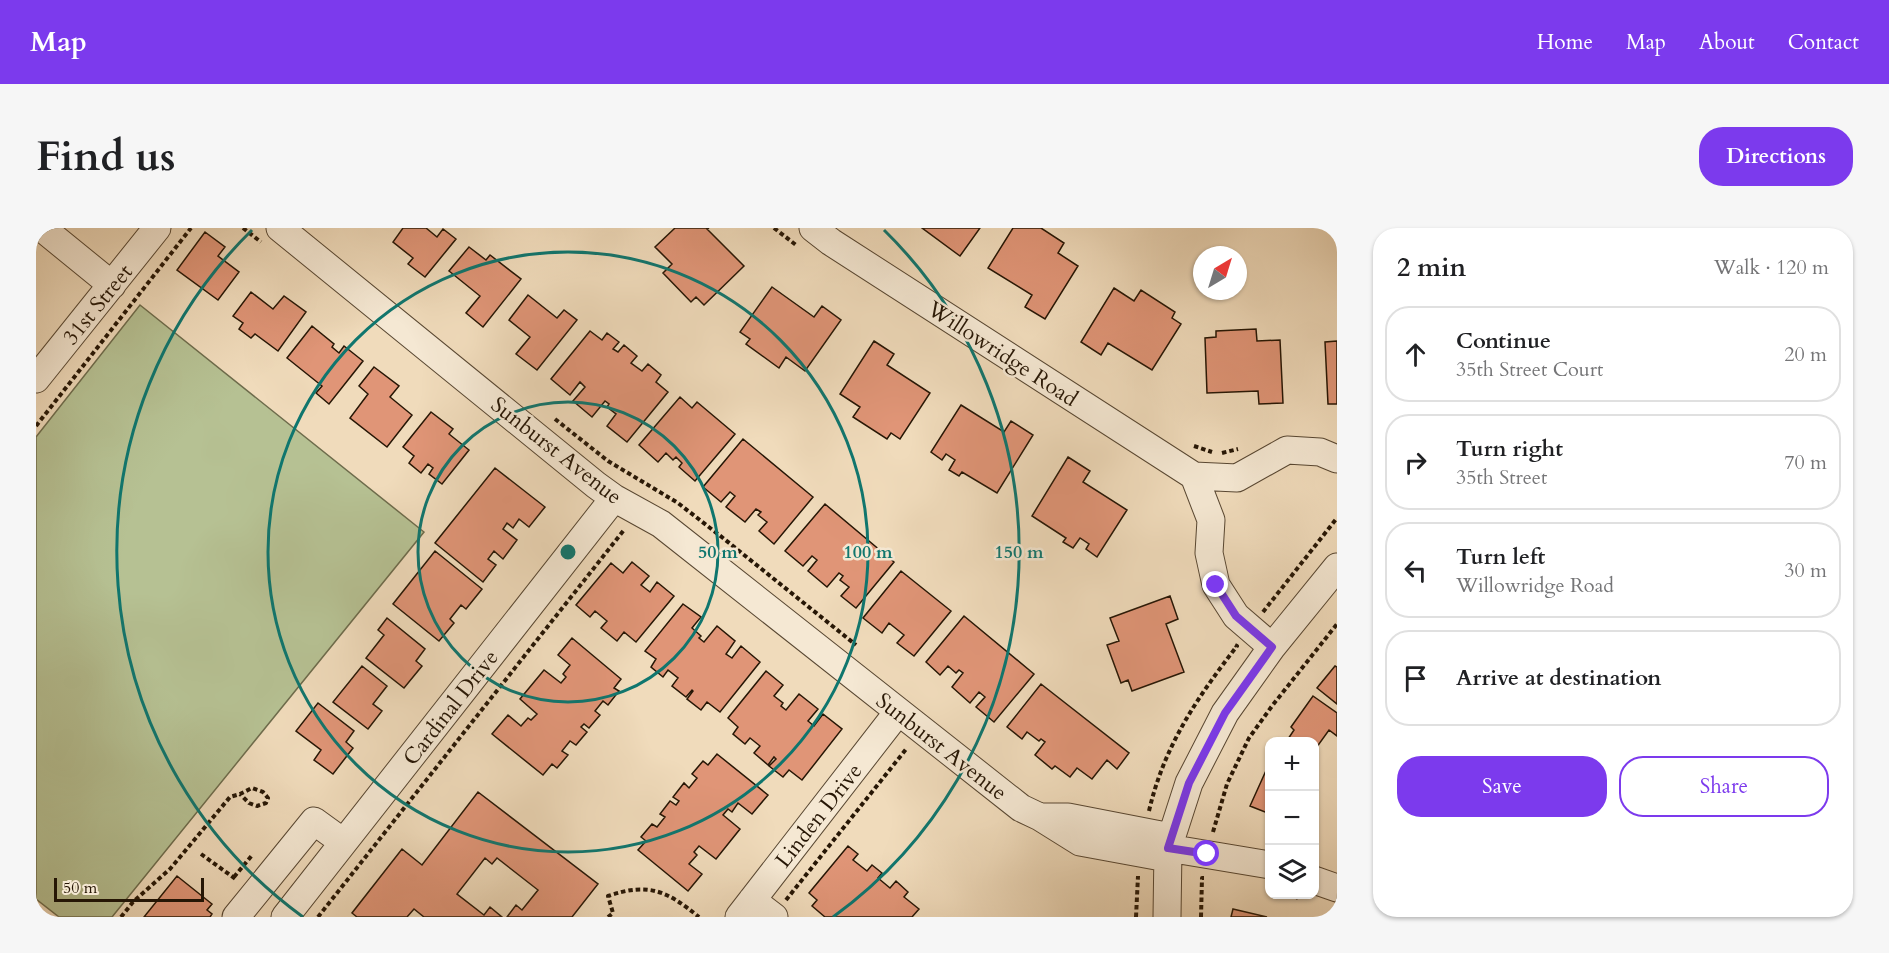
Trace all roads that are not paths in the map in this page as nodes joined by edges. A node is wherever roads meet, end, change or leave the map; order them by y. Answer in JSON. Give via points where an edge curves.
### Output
{"nodes":[{"id":1,"x":42,"y":228,"type":"edge"},
{"id":2,"x":157,"y":228,"type":"edge"},
{"id":3,"x":274,"y":238,"type":"edge"},
{"id":4,"x":806,"y":238,"type":"edge"},
{"id":5,"x":112,"y":285,"type":"junction"},
{"id":6,"x":36,"y":379,"type":"edge"},
{"id":7,"x":1337,"y":459,"type":"edge"},
{"id":8,"x":1194,"y":476,"type":"junction"},
{"id":9,"x":1237,"y":478,"type":"junction"},
{"id":10,"x":614,"y":498,"type":"junction"},
{"id":11,"x":1211,"y":520,"type":"junction"},
{"id":12,"x":1337,"y":567,"type":"edge"},
{"id":13,"x":1272,"y":647,"type":"junction"},
{"id":14,"x":898,"y":712,"type":"junction"},
{"id":15,"x":343,"y":842,"type":"junction"},
{"id":16,"x":1169,"y":847,"type":"junction"},
{"id":17,"x":1265,"y":864,"type":"edge"},
{"id":18,"x":1319,"y":882,"type":"edge"},
{"id":19,"x":1337,"y":888,"type":"edge"},
{"id":20,"x":745,"y":908,"type":"edge"},
{"id":21,"x":236,"y":917,"type":"edge"},
{"id":22,"x":285,"y":917,"type":"edge"},
{"id":23,"x":774,"y":917,"type":"edge"},
{"id":24,"x":1167,"y":917,"type":"edge"}],
"edges":[{"from":1,"to":5,"type":"street"},
{"from":2,"to":5,"type":"street","name":"31st Street"},
{"from":3,"to":10,"type":"street","name":"Sunburst Avenue"},
{"from":4,"to":8,"type":"street","name":"Willowridge Road","via":[[841,248]]},
{"from":5,"to":6,"type":"street","name":"31st Street"},
{"from":7,"to":9,"type":"street","via":[[1320,452],[1287,450]]},
{"from":8,"to":9,"type":"street"},
{"from":8,"to":11,"type":"street"},
{"from":9,"to":11,"type":"street"},
{"from":10,"to":14,"type":"street","name":"Sunburst Avenue","via":[[661,524]]},
{"from":10,"to":15,"type":"street","name":"Cardinal Drive"},
{"from":11,"to":13,"type":"street","via":[[1209,553],[1216,585],[1236,616]]},
{"from":12,"to":13,"type":"street"},
{"from":13,"to":16,"type":"street","via":[[1225,713],[1189,783]]},
{"from":14,"to":16,"type":"street","name":"Sunburst Avenue","via":[[1021,808],[1080,842]]},
{"from":14,"to":20,"type":"street","name":"Linden Drive"},
{"from":15,"to":21,"type":"street","via":[[314,821]]},
{"from":15,"to":22,"type":"street","name":"Cardinal Drive"},
{"from":16,"to":17,"type":"street","name":"Sunburst Avenue"},
{"from":16,"to":24,"type":"street"},
{"from":18,"to":19,"type":"street"},
{"from":20,"to":23,"type":"street"}]}
